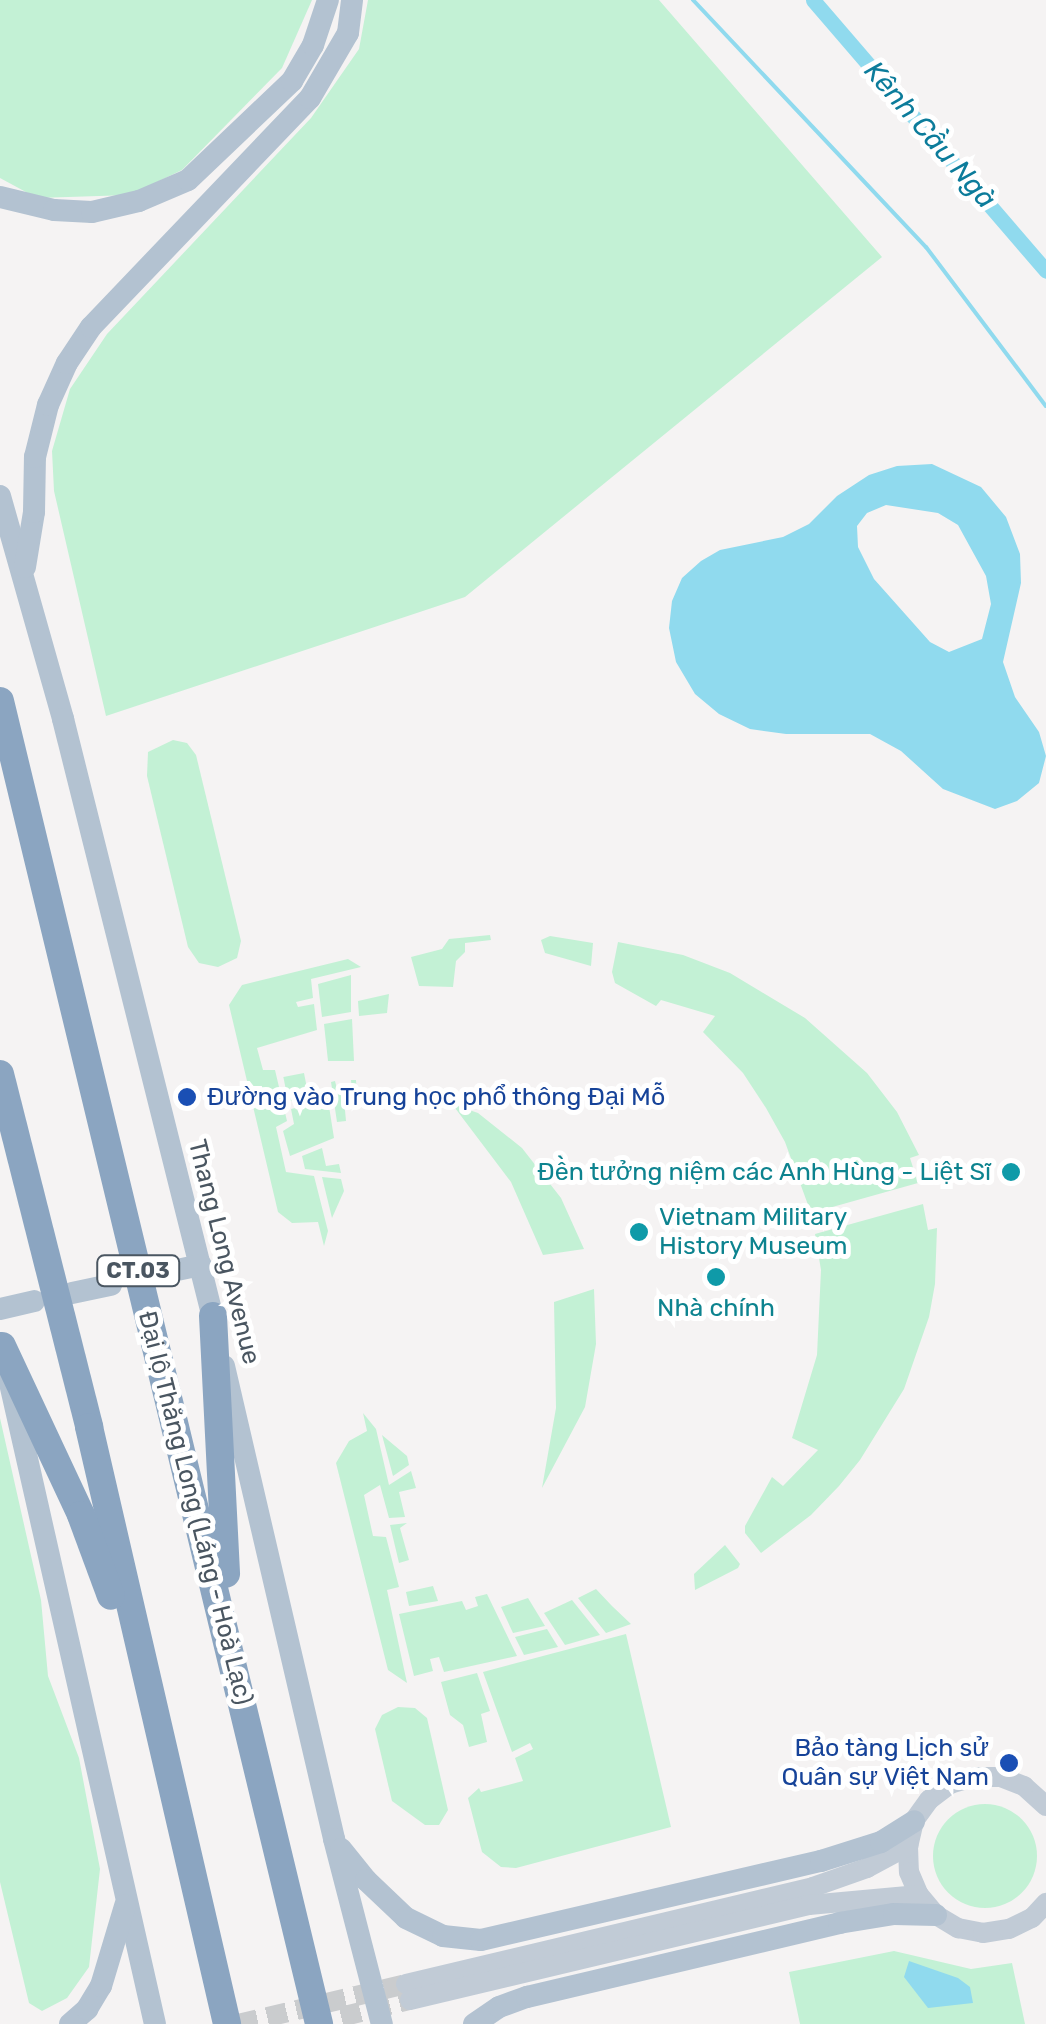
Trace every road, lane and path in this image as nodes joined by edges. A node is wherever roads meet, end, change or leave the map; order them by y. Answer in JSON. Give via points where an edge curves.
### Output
{"nodes":[{"id":1,"x":328,"y":0,"type":"edge"},
{"id":2,"x":352,"y":0,"type":"edge"},
{"id":3,"x":0,"y":197,"type":"edge"},
{"id":4,"x":0,"y":496,"type":"edge"},
{"id":5,"x":23,"y":576,"type":"junction"},
{"id":6,"x":0,"y":701,"type":"edge"},
{"id":7,"x":0,"y":1074,"type":"edge"},
{"id":8,"x":201,"y":1265,"type":"junction"},
{"id":9,"x":144,"y":1277,"type":"dead end"},
{"id":10,"x":111,"y":1284,"type":"dead end"},
{"id":11,"x":72,"y":1293,"type":"dead end"},
{"id":12,"x":34,"y":1302,"type":"dead end"},
{"id":13,"x":0,"y":1309,"type":"edge"},
{"id":14,"x":212,"y":1316,"type":"junction"},
{"id":15,"x":1,"y":1341,"type":"edge"},
{"id":16,"x":1046,"y":1806,"type":"edge"},
{"id":17,"x":914,"y":1821,"type":"junction"},
{"id":18,"x":334,"y":1839,"type":"junction"},
{"id":19,"x":275,"y":1840,"type":"junction"},
{"id":20,"x":908,"y":1846,"type":"junction"},
{"id":21,"x":919,"y":1895,"type":"junction"},
{"id":22,"x":126,"y":1903,"type":"junction"},
{"id":23,"x":1046,"y":1903,"type":"edge"},
{"id":24,"x":936,"y":1915,"type":"junction"},
{"id":25,"x":211,"y":1953,"type":"junction"},
{"id":26,"x":70,"y":2024,"type":"edge"},
{"id":27,"x":155,"y":2024,"type":"edge"},
{"id":28,"x":228,"y":2024,"type":"edge"},
{"id":29,"x":318,"y":2024,"type":"edge"},
{"id":30,"x":382,"y":2024,"type":"edge"},
{"id":31,"x":474,"y":2024,"type":"edge"}],
"edges":[{"from":1,"to":3,"type":"main road","via":[[292,81],[188,180],[138,202],[92,212]]},
{"from":2,"to":5,"type":"main road","via":[[348,33],[310,98],[91,327],[67,363],[35,457]]},
{"from":4,"to":5,"type":"main road","name":"Thang Long Avenue"},
{"from":5,"to":8,"type":"main road","name":"Thang Long Avenue"},
{"from":6,"to":19,"type":"highway","name":"Đại lộ Thăng Long (Láng - Hoà Lạc)","number":"CT.03"},
{"from":7,"to":25,"type":"highway"},
{"from":8,"to":9,"type":"main road"},
{"from":8,"to":14,"type":"main road","name":"Thang Long Avenue"},
{"from":10,"to":11,"type":"main road"},
{"from":12,"to":13,"type":"main road"},
{"from":14,"to":18,"type":"main road","name":"Thang Long Avenue"},
{"from":14,"to":19,"type":"highway","via":[[230,1610],[262,1733]]},
{"from":15,"to":22,"type":"main road"},
{"from":15,"to":25,"type":"highway","via":[[107,1578],[179,1869]]},
{"from":16,"to":17,"type":"street","via":[[1024,1786],[974,1777],[950,1784]]},
{"from":17,"to":18,"type":"main road","via":[[881,1842],[820,1861],[481,1940],[443,1936],[406,1918]]},
{"from":17,"to":20,"type":"street"},
{"from":18,"to":30,"type":"main road","name":"Thang Long Avenue"},
{"from":19,"to":29,"type":"highway","name":"Đại lộ Thăng Long (Láng - Hoà Lạc)","number":"CT.03"},
{"from":20,"to":21,"type":"street"},
{"from":20,"to":21,"type":"street","via":[[813,1887],[408,1992],[809,1905]]},
{"from":21,"to":24,"type":"street"},
{"from":22,"to":26,"type":"main road","via":[[101,1986]]},
{"from":22,"to":27,"type":"main road"},
{"from":23,"to":24,"type":"street","via":[[1009,1930],[983,1933]]},
{"from":24,"to":31,"type":"main road","via":[[839,1922],[527,1997]]},
{"from":25,"to":28,"type":"highway"}]}
